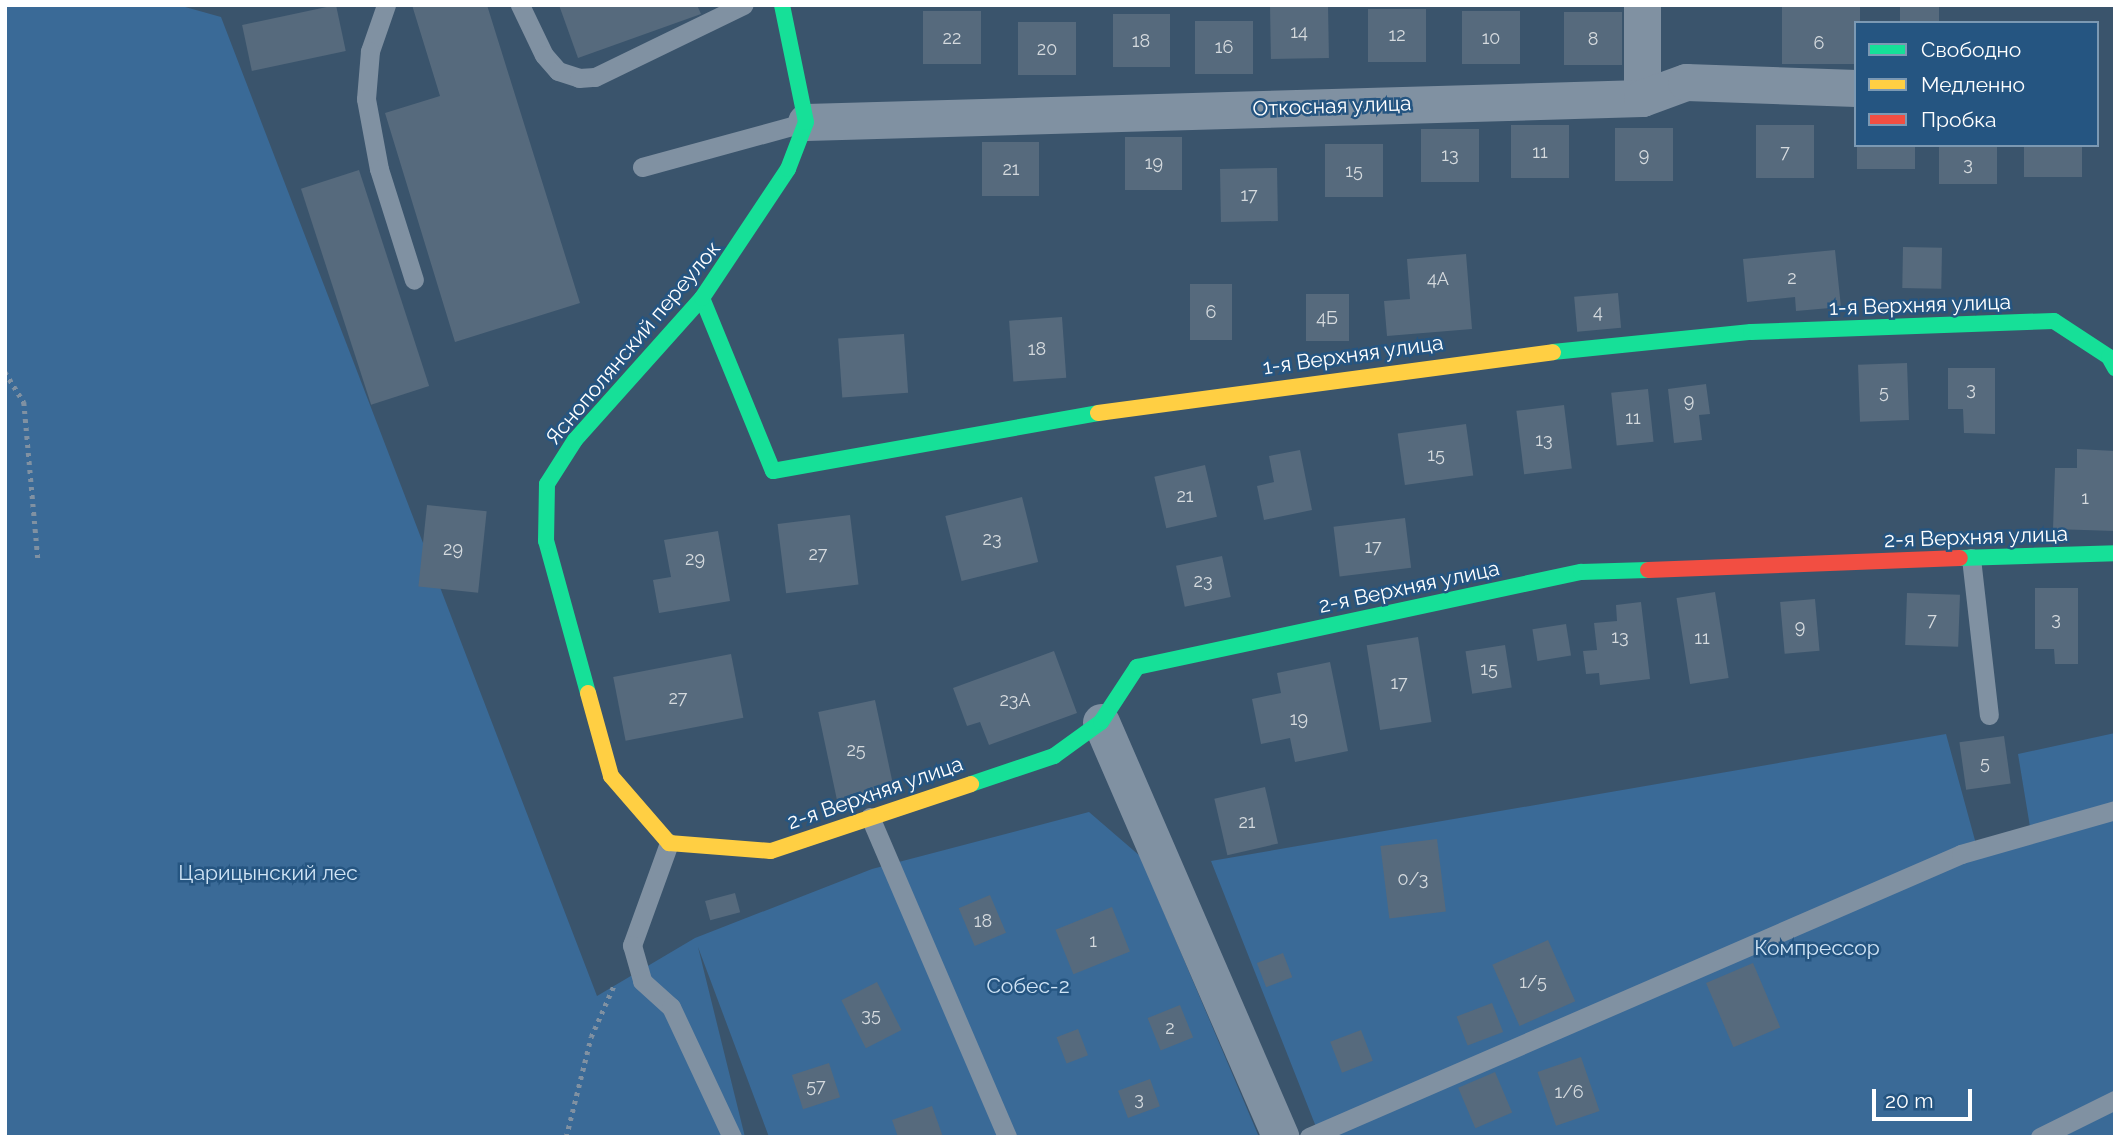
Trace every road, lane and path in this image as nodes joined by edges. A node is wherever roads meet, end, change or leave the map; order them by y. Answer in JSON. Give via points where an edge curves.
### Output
{"nodes":[{"id":1,"x":386,"y":5,"type":"edge"},
{"id":2,"x":520,"y":5,"type":"edge"},
{"id":3,"x":743,"y":5,"type":"edge"},
{"id":4,"x":782,"y":5,"type":"edge"},
{"id":5,"x":1642,"y":5,"type":"edge"},
{"id":6,"x":1854,"y":88,"type":"edge"},
{"id":7,"x":1642,"y":98,"type":"junction"},
{"id":8,"x":806,"y":122,"type":"junction"},
{"id":9,"x":642,"y":167,"type":"dead end"},
{"id":10,"x":414,"y":280,"type":"dead end"},
{"id":11,"x":702,"y":298,"type":"junction"},
{"id":12,"x":2115,"y":368,"type":"edge"},
{"id":13,"x":5,"y":372,"type":"edge"},
{"id":14,"x":2115,"y":553,"type":"edge"},
{"id":15,"x":1971,"y":558,"type":"junction"},
{"id":16,"x":38,"y":559,"type":"dead end"},
{"id":17,"x":1989,"y":715,"type":"dead end"},
{"id":18,"x":1101,"y":722,"type":"junction"},
{"id":19,"x":2115,"y":810,"type":"edge"},
{"id":20,"x":870,"y":817,"type":"junction"},
{"id":21,"x":670,"y":843,"type":"junction"},
{"id":22,"x":632,"y":946,"type":"junction"},
{"id":23,"x":2115,"y":1100,"type":"edge"},
{"id":24,"x":566,"y":1137,"type":"edge"},
{"id":25,"x":732,"y":1137,"type":"edge"},
{"id":26,"x":1007,"y":1137,"type":"edge"},
{"id":27,"x":1280,"y":1137,"type":"edge"},
{"id":28,"x":1309,"y":1137,"type":"edge"},
{"id":29,"x":2040,"y":1137,"type":"edge"}],
"edges":[{"from":1,"to":10,"type":"lane","via":[[369,51],[366,99],[379,169]]},
{"from":2,"to":3,"type":"lane","via":[[544,55],[558,71],[579,78],[595,77]]},
{"from":4,"to":8,"type":"street"},
{"from":5,"to":7,"type":"street"},
{"from":6,"to":7,"type":"street","name":"Откосная улица","via":[[1686,82]]},
{"from":7,"to":8,"type":"street","name":"Откосная улица"},
{"from":8,"to":9,"type":"lane"},
{"from":8,"to":11,"type":"street","name":"Яснополянский переулок","via":[[788,169]]},
{"from":11,"to":12,"type":"street","name":"1-я Верхняя улица","via":[[774,471],[1132,407],[1483,359],[1751,332],[2054,321],[2109,357]]},
{"from":11,"to":21,"type":"street","name":"Яснополянский переулок","via":[[575,440],[547,484],[547,541],[611,776]]},
{"from":13,"to":16,"type":"path","via":[[24,402]]},
{"from":14,"to":15,"type":"street","name":"2-я Верхняя улица"},
{"from":15,"to":17,"type":"lane"},
{"from":15,"to":18,"type":"street","name":"2-я Верхняя улица","via":[[1581,572],[1137,667]]},
{"from":18,"to":20,"type":"street","name":"2-я Верхняя улица","via":[[1054,756]]},
{"from":18,"to":27,"type":"street"},
{"from":19,"to":28,"type":"lane","via":[[1961,855]]},
{"from":20,"to":21,"type":"street","name":"2-я Верхняя улица","via":[[771,851]]},
{"from":20,"to":26,"type":"lane"},
{"from":21,"to":22,"type":"lane"},
{"from":22,"to":24,"type":"path","via":[[591,1037]]},
{"from":22,"to":25,"type":"lane","via":[[642,981],[671,1007]]},
{"from":23,"to":29,"type":"lane"}]}
